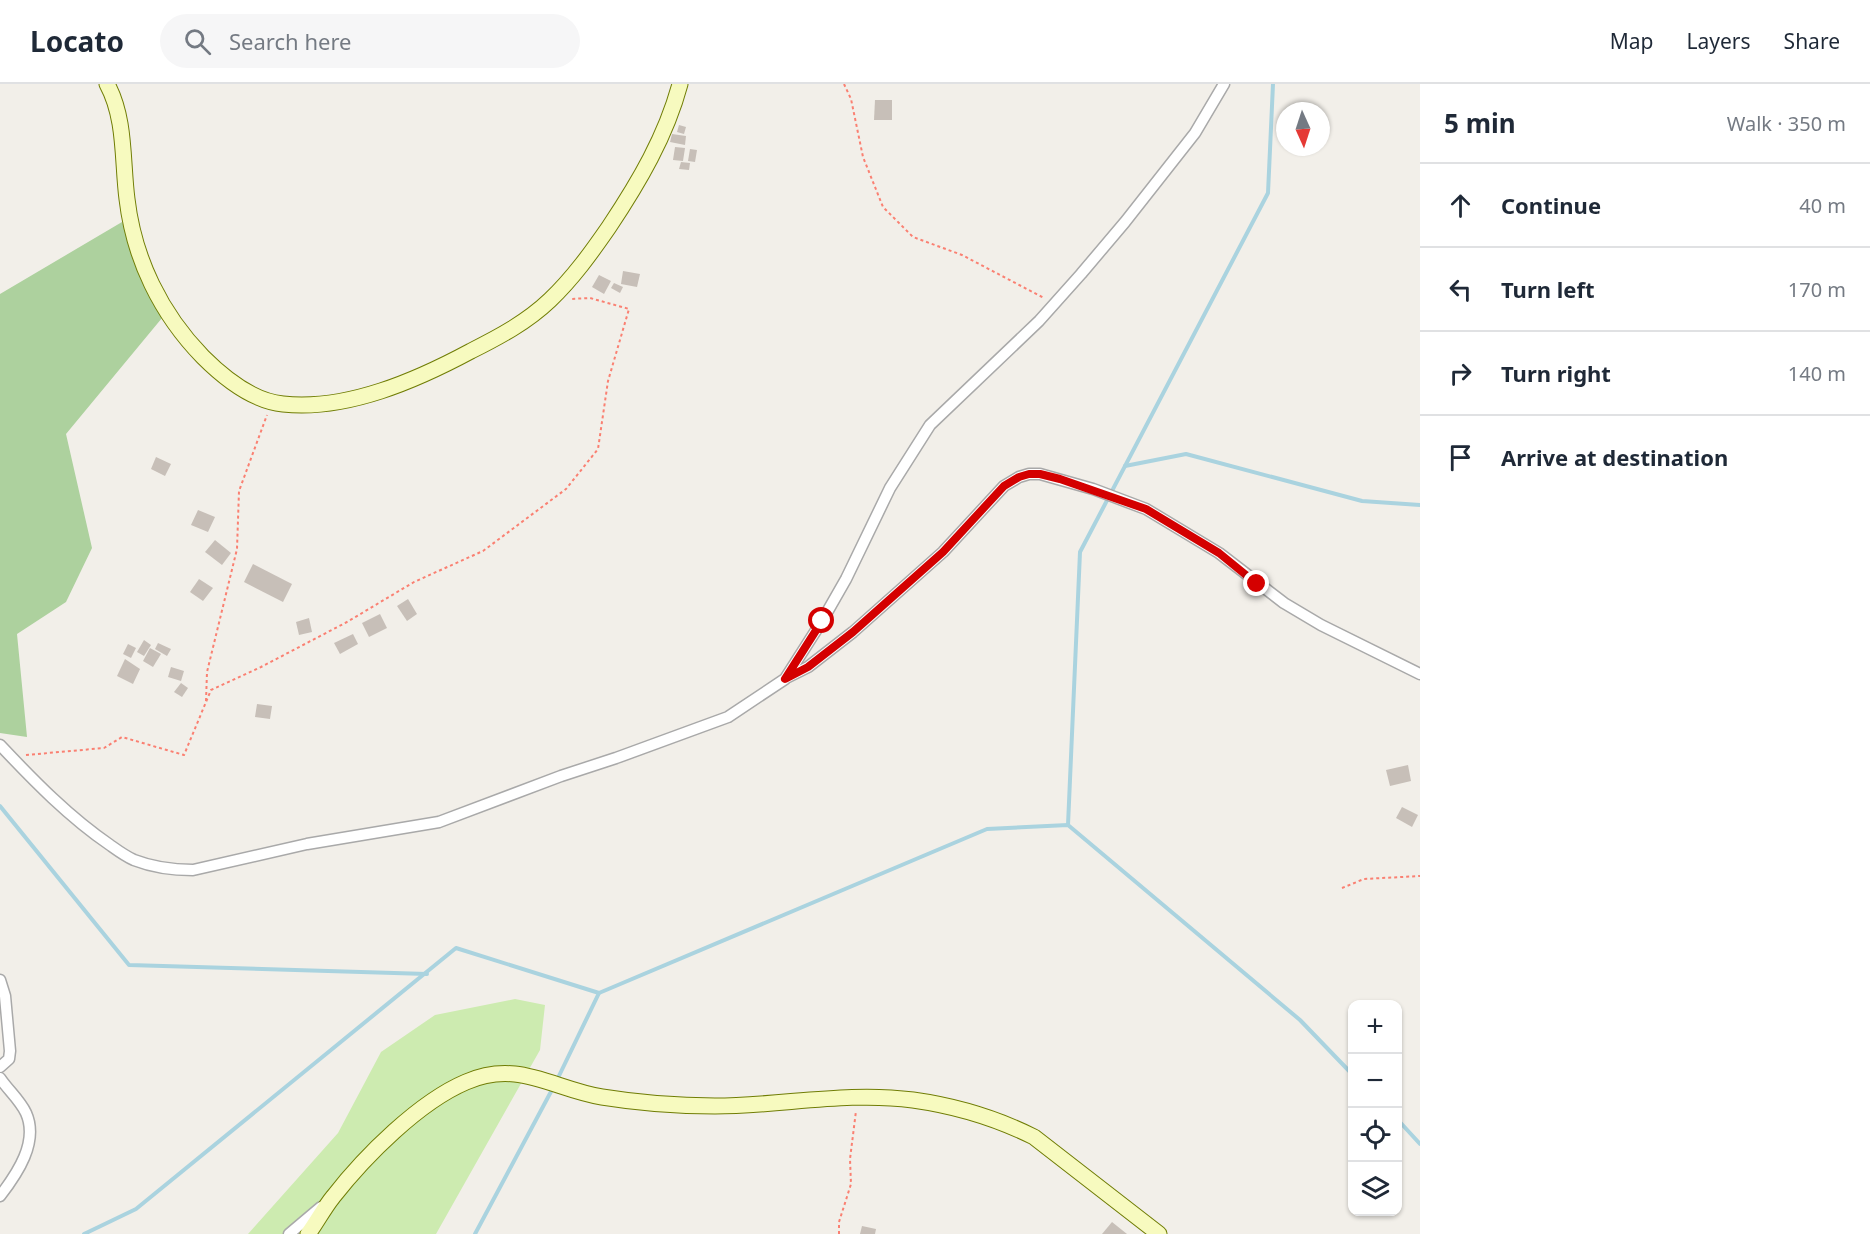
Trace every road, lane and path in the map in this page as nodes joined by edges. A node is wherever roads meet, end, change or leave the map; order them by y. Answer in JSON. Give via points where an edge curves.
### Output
{"nodes":[{"id":1,"x":106,"y":84,"type":"edge"},
{"id":2,"x":680,"y":84,"type":"edge"},
{"id":3,"x":844,"y":84,"type":"edge"},
{"id":4,"x":1224,"y":84,"type":"edge"},
{"id":5,"x":550,"y":300,"type":"junction"},
{"id":6,"x":1054,"y":304,"type":"junction"},
{"id":7,"x":272,"y":401,"type":"junction"},
{"id":8,"x":1420,"y":674,"type":"edge"},
{"id":9,"x":785,"y":679,"type":"junction"},
{"id":10,"x":206,"y":702,"type":"junction"},
{"id":11,"x":0,"y":745,"type":"edge"},
{"id":12,"x":10,"y":756,"type":"junction"},
{"id":13,"x":1420,"y":876,"type":"edge"},
{"id":14,"x":1342,"y":888,"type":"dead end"},
{"id":15,"x":0,"y":980,"type":"edge"},
{"id":16,"x":0,"y":1067,"type":"edge"},
{"id":17,"x":0,"y":1078,"type":"edge"},
{"id":18,"x":858,"y":1097,"type":"junction"},
{"id":19,"x":0,"y":1196,"type":"edge"},
{"id":20,"x":333,"y":1197,"type":"junction"},
{"id":21,"x":289,"y":1234,"type":"edge"},
{"id":22,"x":308,"y":1234,"type":"edge"},
{"id":23,"x":839,"y":1234,"type":"edge"},
{"id":24,"x":1159,"y":1234,"type":"edge"}],
"edges":[{"from":1,"to":7,"type":"street","via":[[117,107],[127,199],[138,249],[160,302],[204,357],[235,383]]},
{"from":2,"to":5,"type":"street","via":[[674,108],[632,192],[580,268]]},
{"from":3,"to":6,"type":"path","via":[[863,157],[884,207],[914,237],[962,255]]},
{"from":4,"to":6,"type":"street","via":[[1176,157]]},
{"from":5,"to":7,"type":"street","via":[[495,339],[391,388],[315,404]]},
{"from":5,"to":10,"type":"path","via":[[590,298],[628,309],[608,381],[598,449],[566,489],[483,551],[414,582],[338,627],[211,690]]},
{"from":6,"to":9,"type":"street","via":[[930,425],[890,488],[846,579]]},
{"from":7,"to":10,"type":"path","via":[[239,491],[237,549],[207,672]]},
{"from":8,"to":9,"type":"street","via":[[1284,603],[1219,553],[1146,509],[1060,479],[1029,474],[1004,486],[943,552],[853,632],[808,667]]},
{"from":9,"to":12,"type":"street","via":[[728,717],[439,822],[307,844],[193,870],[132,859],[71,816]]},
{"from":10,"to":12,"type":"path","via":[[184,755],[123,737],[104,748]]},
{"from":11,"to":12,"type":"street"},
{"from":13,"to":14,"type":"path","via":[[1364,879]]},
{"from":15,"to":16,"type":"street","via":[[10,1050],[9,1059]]},
{"from":17,"to":19,"type":"street","via":[[26,1113],[30,1130],[21,1167]]},
{"from":18,"to":20,"type":"street","via":[[716,1106],[665,1104],[599,1096],[519,1074],[479,1077],[424,1105],[373,1152]]},
{"from":18,"to":23,"type":"path","via":[[850,1159],[851,1184]]},
{"from":18,"to":24,"type":"street","via":[[944,1105],[1034,1137]]},
{"from":20,"to":21,"type":"street"},
{"from":20,"to":22,"type":"street"}]}
